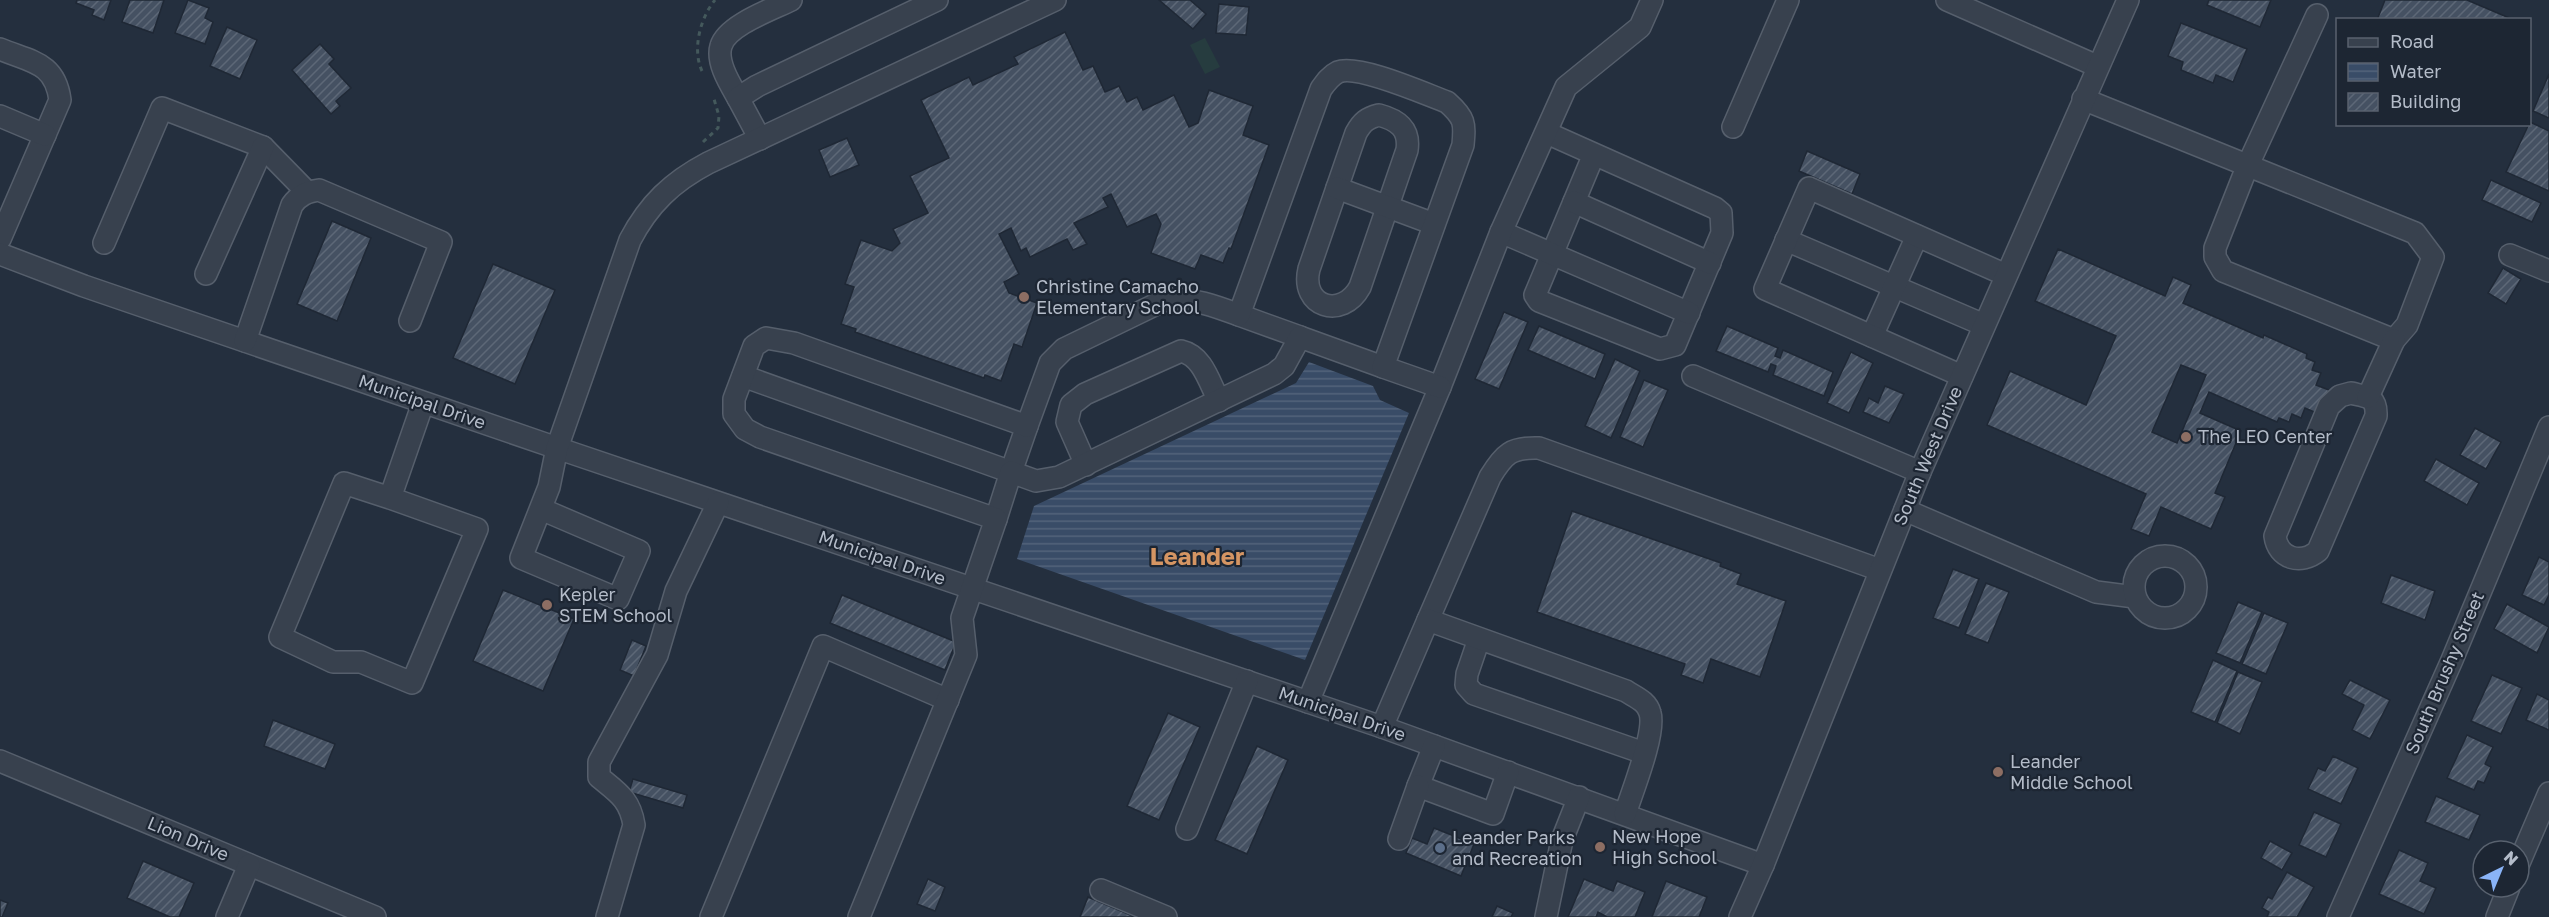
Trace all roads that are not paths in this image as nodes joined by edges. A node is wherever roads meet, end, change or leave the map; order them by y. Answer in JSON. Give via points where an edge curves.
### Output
{"nodes":[{"id":1,"x":791,"y":0,"type":"edge"},
{"id":2,"x":937,"y":0,"type":"edge"},
{"id":3,"x":1055,"y":0,"type":"edge"},
{"id":4,"x":1652,"y":0,"type":"edge"},
{"id":5,"x":1788,"y":0,"type":"edge"},
{"id":6,"x":1947,"y":0,"type":"edge"},
{"id":7,"x":2128,"y":0,"type":"edge"},
{"id":8,"x":2317,"y":15,"type":"dead end"},
{"id":9,"x":0,"y":49,"type":"edge"},
{"id":10,"x":2097,"y":66,"type":"junction"},
{"id":11,"x":738,"y":98,"type":"junction"},
{"id":12,"x":2083,"y":99,"type":"junction"},
{"id":13,"x":0,"y":117,"type":"edge"},
{"id":14,"x":1733,"y":127,"type":"dead end"},
{"id":15,"x":1547,"y":133,"type":"junction"},
{"id":16,"x":45,"y":135,"type":"junction"},
{"id":17,"x":760,"y":139,"type":"junction"},
{"id":18,"x":263,"y":147,"type":"junction"},
{"id":19,"x":1594,"y":154,"type":"junction"},
{"id":20,"x":2247,"y":167,"type":"junction"},
{"id":21,"x":1337,"y":188,"type":"junction"},
{"id":22,"x":307,"y":192,"type":"junction"},
{"id":23,"x":1574,"y":202,"type":"junction"},
{"id":24,"x":1388,"y":207,"type":"junction"},
{"id":25,"x":1434,"y":224,"type":"junction"},
{"id":26,"x":1501,"y":232,"type":"junction"},
{"id":27,"x":1917,"y":236,"type":"junction"},
{"id":28,"x":0,"y":239,"type":"edge"},
{"id":29,"x":1786,"y":240,"type":"junction"},
{"id":30,"x":104,"y":243,"type":"dead end"},
{"id":31,"x":0,"y":254,"type":"edge"},
{"id":32,"x":1552,"y":254,"type":"junction"},
{"id":33,"x":2510,"y":255,"type":"dead end"},
{"id":34,"x":1710,"y":262,"type":"junction"},
{"id":35,"x":2549,"y":271,"type":"edge"},
{"id":36,"x":206,"y":274,"type":"dead end"},
{"id":37,"x":2006,"y":275,"type":"junction"},
{"id":38,"x":1895,"y":286,"type":"junction"},
{"id":39,"x":1689,"y":313,"type":"junction"},
{"id":40,"x":1239,"y":315,"type":"junction"},
{"id":41,"x":410,"y":321,"type":"dead end"},
{"id":42,"x":1984,"y":325,"type":"junction"},
{"id":43,"x":1872,"y":336,"type":"junction"},
{"id":44,"x":1300,"y":337,"type":"junction"},
{"id":45,"x":2394,"y":340,"type":"junction"},
{"id":46,"x":245,"y":341,"type":"junction"},
{"id":47,"x":1383,"y":367,"type":"junction"},
{"id":48,"x":743,"y":376,"type":"junction"},
{"id":49,"x":1693,"y":376,"type":"dead end"},
{"id":50,"x":1962,"y":376,"type":"junction"},
{"id":51,"x":1440,"y":387,"type":"junction"},
{"id":52,"x":2368,"y":397,"type":"junction"},
{"id":53,"x":1218,"y":401,"type":"junction"},
{"id":54,"x":423,"y":403,"type":"junction"},
{"id":55,"x":1027,"y":426,"type":"junction"},
{"id":56,"x":2549,"y":427,"type":"edge"},
{"id":57,"x":556,"y":448,"type":"junction"},
{"id":58,"x":1086,"y":465,"type":"junction"},
{"id":59,"x":1011,"y":472,"type":"junction"},
{"id":60,"x":1920,"y":472,"type":"junction"},
{"id":61,"x":390,"y":498,"type":"junction"},
{"id":62,"x":718,"y":503,"type":"junction"},
{"id":63,"x":541,"y":509,"type":"junction"},
{"id":64,"x":1905,"y":510,"type":"junction"},
{"id":65,"x":996,"y":519,"type":"junction"},
{"id":66,"x":1880,"y":570,"type":"junction"},
{"id":67,"x":972,"y":588,"type":"junction"},
{"id":68,"x":2135,"y":597,"type":"dead end"},
{"id":69,"x":1428,"y":620,"type":"junction"},
{"id":70,"x":1479,"y":639,"type":"junction"},
{"id":71,"x":1247,"y":681,"type":"junction"},
{"id":72,"x":948,"y":700,"type":"junction"},
{"id":73,"x":1308,"y":702,"type":"junction"},
{"id":74,"x":1382,"y":727,"type":"junction"},
{"id":75,"x":1434,"y":746,"type":"junction"},
{"id":76,"x":1644,"y":753,"type":"junction"},
{"id":77,"x":0,"y":761,"type":"edge"},
{"id":78,"x":1508,"y":772,"type":"junction"},
{"id":79,"x":1418,"y":786,"type":"junction"},
{"id":80,"x":2549,"y":793,"type":"edge"},
{"id":81,"x":1579,"y":798,"type":"junction"},
{"id":82,"x":1625,"y":814,"type":"junction"},
{"id":83,"x":1187,"y":829,"type":"dead end"},
{"id":84,"x":1399,"y":839,"type":"dead end"},
{"id":85,"x":2529,"y":839,"type":"edge"},
{"id":86,"x":249,"y":865,"type":"junction"},
{"id":87,"x":1763,"y":865,"type":"junction"},
{"id":88,"x":1101,"y":890,"type":"dead end"},
{"id":89,"x":2504,"y":899,"type":"edge"},
{"id":90,"x":227,"y":917,"type":"edge"},
{"id":91,"x":375,"y":917,"type":"edge"},
{"id":92,"x":607,"y":917,"type":"edge"},
{"id":93,"x":711,"y":917,"type":"edge"},
{"id":94,"x":859,"y":917,"type":"edge"},
{"id":95,"x":1166,"y":917,"type":"edge"},
{"id":96,"x":1546,"y":917,"type":"edge"},
{"id":97,"x":1740,"y":917,"type":"edge"},
{"id":98,"x":2338,"y":917,"type":"edge"},
{"id":99,"x":2497,"y":917,"type":"edge"}],
"edges":[{"from":1,"to":11,"type":"street","via":[[746,22],[727,35],[721,46],[721,63]]},
{"from":2,"to":11,"type":"street"},
{"from":3,"to":17,"type":"street"},
{"from":4,"to":15,"type":"street","via":[[1640,27],[1566,87]]},
{"from":5,"to":14,"type":"street"},
{"from":6,"to":10,"type":"street"},
{"from":7,"to":10,"type":"street","name":"South West Drive"},
{"from":8,"to":20,"type":"street"},
{"from":9,"to":16,"type":"street","via":[[45,67],[57,83],[60,100]]},
{"from":10,"to":12,"type":"street","name":"South West Drive"},
{"from":11,"to":17,"type":"street"},
{"from":12,"to":20,"type":"street"},
{"from":12,"to":37,"type":"street","name":"South West Drive"},
{"from":13,"to":16,"type":"street"},
{"from":15,"to":19,"type":"street"},
{"from":15,"to":26,"type":"street"},
{"from":16,"to":28,"type":"street"},
{"from":17,"to":57,"type":"street","via":[[686,175],[667,189],[640,221]]},
{"from":18,"to":22,"type":"street"},
{"from":18,"to":30,"type":"street","via":[[162,108]]},
{"from":18,"to":36,"type":"street"},
{"from":19,"to":23,"type":"street"},
{"from":19,"to":34,"type":"street","via":[[1715,208],[1720,213],[1722,233]]},
{"from":20,"to":45,"type":"street","via":[[2215,248],[2223,271]]},
{"from":20,"to":45,"type":"street","via":[[2415,233],[2428,248],[2433,257],[2407,325]]},
{"from":21,"to":24,"type":"street"},
{"from":21,"to":24,"type":"street","via":[[1361,124],[1369,117],[1390,118],[1399,123],[1408,141]]},
{"from":21,"to":24,"type":"street","via":[[1307,279],[1314,298],[1324,305],[1347,304],[1355,297]]},
{"from":22,"to":41,"type":"street","via":[[330,193],[441,242]]},
{"from":22,"to":46,"type":"street","via":[[292,205]]},
{"from":23,"to":32,"type":"street"},
{"from":23,"to":34,"type":"street"},
{"from":24,"to":25,"type":"street"},
{"from":25,"to":40,"type":"street","via":[[1463,146],[1465,123],[1447,102],[1359,71],[1340,71],[1321,89]]},
{"from":25,"to":47,"type":"street"},
{"from":26,"to":32,"type":"street"},
{"from":26,"to":51,"type":"street"},
{"from":27,"to":29,"type":"street","via":[[1809,188]]},
{"from":27,"to":37,"type":"street"},
{"from":27,"to":38,"type":"street"},
{"from":29,"to":38,"type":"street"},
{"from":29,"to":43,"type":"street","via":[[1765,289]]},
{"from":31,"to":46,"type":"street","name":"Municipal Drive"},
{"from":32,"to":39,"type":"street"},
{"from":32,"to":39,"type":"street","via":[[1535,295],[1539,301],[1660,349],[1675,345]]},
{"from":33,"to":35,"type":"street"},
{"from":34,"to":39,"type":"street"},
{"from":37,"to":42,"type":"street","name":"South West Drive"},
{"from":38,"to":42,"type":"street"},
{"from":38,"to":43,"type":"street"},
{"from":40,"to":44,"type":"street"},
{"from":40,"to":55,"type":"street","via":[[1203,302],[1167,299],[1064,349],[1050,363]]},
{"from":42,"to":50,"type":"street","name":"South West Drive"},
{"from":43,"to":50,"type":"street"},
{"from":44,"to":47,"type":"street"},
{"from":44,"to":53,"type":"street","via":[[1284,366],[1274,374]]},
{"from":45,"to":52,"type":"street"},
{"from":46,"to":54,"type":"street","name":"Municipal Drive"},
{"from":47,"to":51,"type":"street"},
{"from":48,"to":55,"type":"street","via":[[754,346],[766,338],[794,343]]},
{"from":48,"to":59,"type":"street"},
{"from":48,"to":65,"type":"street","via":[[734,399],[734,414],[744,429]]},
{"from":49,"to":60,"type":"street"},
{"from":50,"to":60,"type":"street","name":"South West Drive"},
{"from":51,"to":73,"type":"street"},
{"from":52,"to":52,"type":"street","via":[[2351,393],[2340,396],[2329,406],[2275,536],[2276,545],[2297,560],[2309,559],[2318,551],[2376,416],[2377,406]]},
{"from":53,"to":58,"type":"street"},
{"from":53,"to":58,"type":"street","via":[[1200,362],[1181,351],[1085,394],[1071,405],[1067,422]]},
{"from":54,"to":57,"type":"street","name":"Municipal Drive"},
{"from":54,"to":61,"type":"street"},
{"from":55,"to":59,"type":"street"},
{"from":56,"to":98,"type":"street","name":"South Brushy Street","via":[[2452,660]]},
{"from":57,"to":62,"type":"street","name":"Municipal Drive"},
{"from":57,"to":63,"type":"street"},
{"from":58,"to":59,"type":"street","via":[[1036,482]]},
{"from":59,"to":65,"type":"street"},
{"from":60,"to":64,"type":"street","name":"South West Drive"},
{"from":61,"to":61,"type":"street","via":[[344,483],[280,637],[333,662],[361,662],[412,683],[477,529]]},
{"from":62,"to":67,"type":"street","name":"Municipal Drive"},
{"from":62,"to":92,"type":"street","via":[[676,591],[657,655],[599,762],[599,777],[623,796],[634,825]]},
{"from":63,"to":63,"type":"street","via":[[521,558],[618,599],[639,551]]},
{"from":64,"to":66,"type":"street","name":"South West Drive"},
{"from":64,"to":68,"type":"street","via":[[2097,592]]},
{"from":65,"to":67,"type":"street"},
{"from":66,"to":69,"type":"street","via":[[1539,448],[1522,448],[1509,452],[1490,477]]},
{"from":66,"to":87,"type":"street","name":"South West Drive"},
{"from":67,"to":71,"type":"street","name":"Municipal Drive"},
{"from":67,"to":72,"type":"street","via":[[962,618],[966,655]]},
{"from":69,"to":70,"type":"street"},
{"from":69,"to":74,"type":"street"},
{"from":70,"to":76,"type":"street","via":[[1626,691],[1643,701],[1650,712],[1651,729]]},
{"from":70,"to":76,"type":"street","via":[[1467,674],[1466,685],[1474,694]]},
{"from":71,"to":73,"type":"street","name":"Municipal Drive"},
{"from":71,"to":83,"type":"street"},
{"from":72,"to":93,"type":"street","via":[[823,646]]},
{"from":72,"to":94,"type":"street"},
{"from":73,"to":74,"type":"street","name":"Municipal Drive"},
{"from":74,"to":75,"type":"street","name":"Municipal Drive"},
{"from":75,"to":78,"type":"street","name":"Municipal Drive"},
{"from":75,"to":79,"type":"street"},
{"from":76,"to":82,"type":"street"},
{"from":77,"to":86,"type":"street","name":"Lion Drive"},
{"from":78,"to":79,"type":"street","via":[[1493,814]]},
{"from":78,"to":81,"type":"street","name":"Municipal Drive"},
{"from":79,"to":84,"type":"street"},
{"from":80,"to":85,"type":"street"},
{"from":81,"to":82,"type":"street","name":"Municipal Drive"},
{"from":81,"to":96,"type":"street","via":[[1562,840]]},
{"from":82,"to":87,"type":"street","name":"Municipal Drive"},
{"from":86,"to":90,"type":"street"},
{"from":86,"to":91,"type":"street","name":"Lion Drive"},
{"from":87,"to":97,"type":"street","name":"South West Drive"},
{"from":88,"to":95,"type":"street"},
{"from":89,"to":99,"type":"street"}]}
